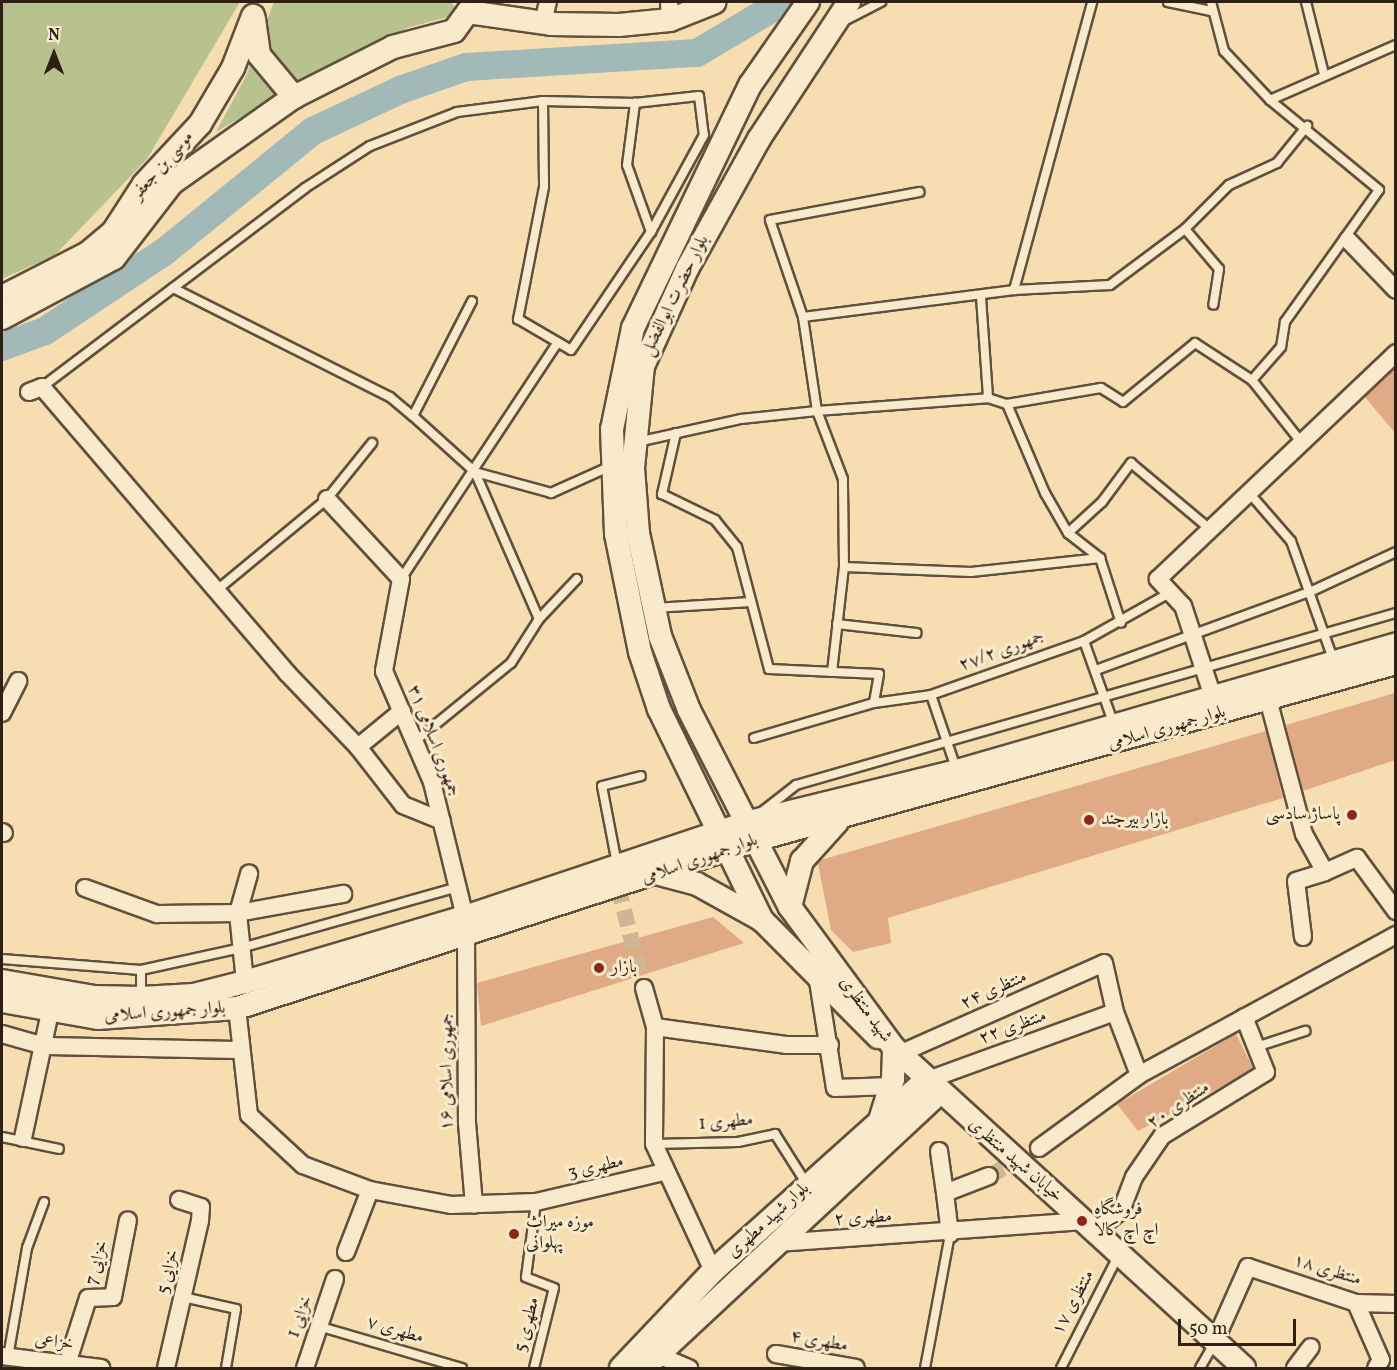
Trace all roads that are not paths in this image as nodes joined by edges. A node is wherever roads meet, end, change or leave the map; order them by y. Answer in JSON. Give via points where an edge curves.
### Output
{"nodes":[{"id":1,"x":715,"y":2,"type":"edge"},
{"id":2,"x":808,"y":2,"type":"edge"},
{"id":3,"x":849,"y":2,"type":"edge"},
{"id":4,"x":881,"y":2,"type":"edge"},
{"id":5,"x":1092,"y":2,"type":"edge"},
{"id":6,"x":1168,"y":2,"type":"edge"},
{"id":7,"x":1211,"y":2,"type":"edge"},
{"id":8,"x":1306,"y":2,"type":"edge"},
{"id":9,"x":466,"y":7,"type":"edge"},
{"id":10,"x":256,"y":9,"type":"edge"},
{"id":11,"x":669,"y":11,"type":"edge"},
{"id":12,"x":1211,"y":11,"type":"junction"},
{"id":13,"x":546,"y":12,"type":"edge"},
{"id":14,"x":827,"y":30,"type":"junction"},
{"id":15,"x":1395,"y":45,"type":"edge"},
{"id":16,"x":1324,"y":74,"type":"junction"},
{"id":17,"x":294,"y":97,"type":"junction"},
{"id":18,"x":1270,"y":100,"type":"junction"},
{"id":19,"x":543,"y":101,"type":"junction"},
{"id":20,"x":635,"y":104,"type":"junction"},
{"id":21,"x":1307,"y":126,"type":"junction"},
{"id":22,"x":919,"y":192,"type":"dead end"},
{"id":23,"x":1185,"y":229,"type":"junction"},
{"id":24,"x":651,"y":232,"type":"junction"},
{"id":25,"x":1348,"y":240,"type":"junction"},
{"id":26,"x":173,"y":288,"type":"junction"},
{"id":27,"x":1014,"y":290,"type":"junction"},
{"id":28,"x":1395,"y":290,"type":"edge"},
{"id":29,"x":2,"y":297,"type":"edge"},
{"id":30,"x":981,"y":297,"type":"junction"},
{"id":31,"x":472,"y":301,"type":"dead end"},
{"id":32,"x":1213,"y":305,"type":"dead end"},
{"id":33,"x":803,"y":317,"type":"junction"},
{"id":34,"x":2,"y":318,"type":"edge"},
{"id":35,"x":558,"y":342,"type":"junction"},
{"id":36,"x":1395,"y":353,"type":"edge"},
{"id":37,"x":1252,"y":380,"type":"junction"},
{"id":38,"x":35,"y":390,"type":"joint"},
{"id":39,"x":988,"y":398,"type":"junction"},
{"id":40,"x":1007,"y":404,"type":"junction"},
{"id":41,"x":817,"y":411,"type":"junction"},
{"id":42,"x":413,"y":416,"type":"junction"},
{"id":43,"x":676,"y":433,"type":"junction"},
{"id":44,"x":372,"y":442,"type":"dead end"},
{"id":45,"x":634,"y":443,"type":"junction"},
{"id":46,"x":1302,"y":444,"type":"junction"},
{"id":47,"x":611,"y":465,"type":"junction"},
{"id":48,"x":476,"y":472,"type":"junction"},
{"id":49,"x":1251,"y":495,"type":"junction"},
{"id":50,"x":327,"y":499,"type":"junction"},
{"id":51,"x":1068,"y":532,"type":"junction"},
{"id":52,"x":1213,"y":532,"type":"junction"},
{"id":53,"x":1395,"y":552,"type":"edge"},
{"id":54,"x":1100,"y":558,"type":"junction"},
{"id":55,"x":844,"y":567,"type":"junction"},
{"id":56,"x":401,"y":579,"type":"junction"},
{"id":57,"x":577,"y":579,"type":"dead end"},
{"id":58,"x":217,"y":590,"type":"junction"},
{"id":59,"x":1312,"y":591,"type":"junction"},
{"id":60,"x":1172,"y":592,"type":"junction"},
{"id":61,"x":751,"y":602,"type":"junction"},
{"id":62,"x":653,"y":608,"type":"junction"},
{"id":63,"x":1395,"y":613,"type":"edge"},
{"id":64,"x":539,"y":619,"type":"junction"},
{"id":65,"x":1121,"y":623,"type":"junction"},
{"id":66,"x":837,"y":624,"type":"junction"},
{"id":67,"x":1325,"y":632,"type":"junction"},
{"id":68,"x":916,"y":633,"type":"dead end"},
{"id":69,"x":1196,"y":634,"type":"junction"},
{"id":70,"x":1084,"y":641,"type":"junction"},
{"id":71,"x":1395,"y":644,"type":"edge"},
{"id":72,"x":1334,"y":662,"type":"junction"},
{"id":73,"x":1395,"y":663,"type":"edge"},
{"id":74,"x":1204,"y":666,"type":"junction"},
{"id":75,"x":1096,"y":670,"type":"junction"},
{"id":76,"x":832,"y":672,"type":"junction"},
{"id":77,"x":18,"y":681,"type":"dead end"},
{"id":78,"x":931,"y":695,"type":"junction"},
{"id":79,"x":1104,"y":695,"type":"junction"},
{"id":80,"x":1214,"y":697,"type":"junction"},
{"id":81,"x":1268,"y":699,"type":"junction"},
{"id":82,"x":873,"y":704,"type":"junction"},
{"id":83,"x":402,"y":711,"type":"junction"},
{"id":84,"x":2,"y":713,"type":"edge"},
{"id":85,"x":1115,"y":726,"type":"junction"},
{"id":86,"x":754,"y":738,"type":"dead end"},
{"id":87,"x":414,"y":742,"type":"junction"},
{"id":88,"x":948,"y":744,"type":"junction"},
{"id":89,"x":358,"y":747,"type":"junction"},
{"id":90,"x":957,"y":771,"type":"junction"},
{"id":91,"x":641,"y":776,"type":"dead end"},
{"id":92,"x":840,"y":820,"type":"junction"},
{"id":93,"x":442,"y":821,"type":"junction"},
{"id":94,"x":754,"y":831,"type":"junction"},
{"id":95,"x":725,"y":840,"type":"junction"},
{"id":96,"x":617,"y":866,"type":"junction"},
{"id":97,"x":1324,"y":872,"type":"junction"},
{"id":98,"x":249,"y":874,"type":"dead end"},
{"id":99,"x":660,"y":874,"type":"junction"},
{"id":100,"x":458,"y":887,"type":"junction"},
{"id":101,"x":85,"y":888,"type":"dead end"},
{"id":102,"x":342,"y":894,"type":"dead end"},
{"id":103,"x":790,"y":908,"type":"junction"},
{"id":104,"x":1395,"y":911,"type":"edge"},
{"id":105,"x":238,"y":913,"type":"junction"},
{"id":106,"x":762,"y":920,"type":"junction"},
{"id":107,"x":466,"y":928,"type":"junction"},
{"id":108,"x":1395,"y":935,"type":"edge"},
{"id":109,"x":1303,"y":937,"type":"dead end"},
{"id":110,"x":242,"y":948,"type":"junction"},
{"id":111,"x":2,"y":959,"type":"edge"},
{"id":112,"x":141,"y":970,"type":"junction"},
{"id":113,"x":2,"y":981,"type":"edge"},
{"id":114,"x":818,"y":981,"type":"junction"},
{"id":115,"x":245,"y":982,"type":"junction"},
{"id":116,"x":644,"y":988,"type":"tunnel mouth"},
{"id":117,"x":141,"y":998,"type":"junction"},
{"id":118,"x":2,"y":1001,"type":"edge"},
{"id":119,"x":237,"y":1008,"type":"junction"},
{"id":120,"x":50,"y":1012,"type":"junction"},
{"id":121,"x":1115,"y":1012,"type":"junction"},
{"id":122,"x":1244,"y":1017,"type":"junction"},
{"id":123,"x":655,"y":1027,"type":"junction"},
{"id":124,"x":1305,"y":1031,"type":"dead end"},
{"id":125,"x":2,"y":1034,"type":"edge"},
{"id":126,"x":830,"y":1045,"type":"junction"},
{"id":127,"x":44,"y":1046,"type":"junction"},
{"id":128,"x":1256,"y":1047,"type":"junction"},
{"id":129,"x":241,"y":1050,"type":"junction"},
{"id":130,"x":896,"y":1051,"type":"junction"},
{"id":131,"x":1139,"y":1075,"type":"junction"},
{"id":132,"x":892,"y":1086,"type":"junction"},
{"id":133,"x":932,"y":1088,"type":"junction"},
{"id":134,"x":878,"y":1124,"type":"junction"},
{"id":135,"x":2,"y":1137,"type":"edge"},
{"id":136,"x":23,"y":1138,"type":"junction"},
{"id":137,"x":654,"y":1144,"type":"junction"},
{"id":138,"x":1039,"y":1148,"type":"tunnel mouth"},
{"id":139,"x":59,"y":1149,"type":"dead end"},
{"id":140,"x":939,"y":1151,"type":"dead end"},
{"id":141,"x":664,"y":1172,"type":"junction"},
{"id":142,"x":989,"y":1176,"type":"tunnel mouth"},
{"id":143,"x":808,"y":1186,"type":"junction"},
{"id":144,"x":370,"y":1190,"type":"junction"},
{"id":145,"x":945,"y":1193,"type":"junction"},
{"id":146,"x":179,"y":1200,"type":"dead end"},
{"id":147,"x":44,"y":1202,"type":"dead end"},
{"id":148,"x":536,"y":1202,"type":"junction"},
{"id":149,"x":474,"y":1204,"type":"junction"},
{"id":150,"x":128,"y":1220,"type":"dead end"},
{"id":151,"x":1089,"y":1226,"type":"junction"},
{"id":152,"x":950,"y":1234,"type":"junction"},
{"id":153,"x":778,"y":1243,"type":"junction"},
{"id":154,"x":346,"y":1252,"type":"dead end"},
{"id":155,"x":1119,"y":1253,"type":"junction"},
{"id":156,"x":713,"y":1270,"type":"junction"},
{"id":157,"x":335,"y":1279,"type":"dead end"},
{"id":158,"x":183,"y":1297,"type":"junction"},
{"id":159,"x":1356,"y":1303,"type":"junction"},
{"id":160,"x":1395,"y":1304,"type":"edge"},
{"id":161,"x":318,"y":1326,"type":"junction"},
{"id":162,"x":1215,"y":1341,"type":"junction"},
{"id":163,"x":1311,"y":1347,"type":"dead end"},
{"id":164,"x":776,"y":1354,"type":"dead end"},
{"id":165,"x":5,"y":1357,"type":"edge"},
{"id":166,"x":651,"y":1362,"type":"edge"},
{"id":167,"x":24,"y":1364,"type":"edge"},
{"id":168,"x":67,"y":1364,"type":"junction"},
{"id":169,"x":101,"y":1368,"type":"edge"},
{"id":170,"x":166,"y":1368,"type":"edge"},
{"id":171,"x":226,"y":1368,"type":"edge"},
{"id":172,"x":304,"y":1368,"type":"edge"},
{"id":173,"x":462,"y":1368,"type":"edge"},
{"id":174,"x":534,"y":1368,"type":"edge"},
{"id":175,"x":621,"y":1368,"type":"edge"},
{"id":176,"x":689,"y":1368,"type":"edge"},
{"id":177,"x":856,"y":1368,"type":"edge"},
{"id":178,"x":925,"y":1368,"type":"edge"},
{"id":179,"x":1061,"y":1368,"type":"edge"},
{"id":180,"x":1200,"y":1368,"type":"edge"},
{"id":181,"x":1244,"y":1368,"type":"edge"},
{"id":182,"x":1295,"y":1368,"type":"edge"},
{"id":183,"x":1376,"y":1368,"type":"edge"}],
"edges":[{"from":1,"to":11,"type":"main road"},
{"from":2,"to":47,"type":"main road","name":"بلوار حضرت ابوالفضل","via":[[750,85],[633,328],[622,364]]},
{"from":3,"to":14,"type":"main road","name":"بلوار حضرت ابوالفضل"},
{"from":4,"to":14,"type":"lane"},
{"from":5,"to":27,"type":"lane"},
{"from":6,"to":12,"type":"lane"},
{"from":7,"to":12,"type":"lane"},
{"from":8,"to":16,"type":"lane"},
{"from":9,"to":13,"type":"main road"},
{"from":9,"to":17,"type":"main road","name":"موسی بن جعفر","via":[[454,31],[393,47]]},
{"from":10,"to":17,"type":"main road","via":[[260,55]]},
{"from":10,"to":29,"type":"main road","name":"موسی بن جعفر","via":[[233,68],[200,124],[144,184],[113,232],[88,253]]},
{"from":11,"to":13,"type":"main road"},
{"from":12,"to":18,"type":"lane","via":[[1224,51]]},
{"from":14,"to":45,"type":"main road","name":"بلوار حضرت ابوالفضل","via":[[759,139],[657,332],[643,366]]},
{"from":15,"to":16,"type":"lane"},
{"from":16,"to":18,"type":"lane"},
{"from":17,"to":34,"type":"main road","name":"موسی بن جعفر","via":[[172,183],[114,258]]},
{"from":18,"to":21,"type":"lane"},
{"from":19,"to":20,"type":"lane"},
{"from":19,"to":26,"type":"lane","via":[[456,112],[370,146]]},
{"from":19,"to":35,"type":"lane","via":[[544,187],[518,319]]},
{"from":20,"to":24,"type":"lane","via":[[627,165]]},
{"from":20,"to":24,"type":"lane","via":[[699,96],[704,135]]},
{"from":21,"to":23,"type":"lane","via":[[1277,163],[1229,185]]},
{"from":21,"to":25,"type":"lane","via":[[1379,190]]},
{"from":22,"to":33,"type":"lane","via":[[770,220]]},
{"from":23,"to":27,"type":"lane","via":[[1110,285]]},
{"from":23,"to":32,"type":"lane","via":[[1219,269]]},
{"from":24,"to":35,"type":"lane","via":[[571,350]]},
{"from":25,"to":28,"type":"street"},
{"from":25,"to":37,"type":"lane","via":[[1285,322],[1281,347]]},
{"from":26,"to":38,"type":"lane"},
{"from":26,"to":42,"type":"lane","via":[[390,397]]},
{"from":27,"to":30,"type":"lane"},
{"from":30,"to":33,"type":"lane"},
{"from":30,"to":39,"type":"lane"},
{"from":31,"to":42,"type":"lane"},
{"from":33,"to":41,"type":"lane"},
{"from":35,"to":48,"type":"lane","name":"جمهوری اسلامی ۳۱"},
{"from":36,"to":46,"type":"street"},
{"from":37,"to":40,"type":"lane","via":[[1195,343],[1123,402],[1101,388]]},
{"from":37,"to":46,"type":"lane"},
{"from":38,"to":58,"type":"street"},
{"from":39,"to":40,"type":"lane"},
{"from":39,"to":41,"type":"lane"},
{"from":40,"to":51,"type":"lane","via":[[1045,494]]},
{"from":41,"to":43,"type":"lane"},
{"from":41,"to":55,"type":"lane","via":[[843,479]]},
{"from":42,"to":48,"type":"lane"},
{"from":43,"to":45,"type":"lane"},
{"from":43,"to":61,"type":"lane","via":[[662,494],[715,520],[737,547]]},
{"from":44,"to":50,"type":"lane"},
{"from":45,"to":62,"type":"main road","name":"بلوار حضرت ابوالفضل","via":[[638,533]]},
{"from":46,"to":49,"type":"street"},
{"from":47,"to":48,"type":"lane","via":[[551,493]]},
{"from":47,"to":95,"type":"main road","name":"بلوار حضرت ابوالفضل","via":[[616,534],[640,652],[659,709]]},
{"from":48,"to":56,"type":"lane","name":"جمهوری اسلامی ۳۱"},
{"from":48,"to":64,"type":"lane"},
{"from":49,"to":52,"type":"street"},
{"from":49,"to":59,"type":"lane","via":[[1291,541]]},
{"from":50,"to":56,"type":"street"},
{"from":50,"to":58,"type":"lane"},
{"from":51,"to":52,"type":"lane","via":[[1102,502],[1131,463]]},
{"from":51,"to":54,"type":"lane"},
{"from":52,"to":60,"type":"street","via":[[1158,579]]},
{"from":53,"to":59,"type":"lane"},
{"from":54,"to":55,"type":"lane","via":[[971,572]]},
{"from":54,"to":65,"type":"lane"},
{"from":55,"to":66,"type":"lane"},
{"from":56,"to":83,"type":"street","name":"جمهوری اسلامی ۳۱","via":[[384,671]]},
{"from":57,"to":64,"type":"lane"},
{"from":58,"to":89,"type":"street"},
{"from":59,"to":67,"type":"lane"},
{"from":59,"to":69,"type":"lane"},
{"from":60,"to":65,"type":"lane","name":"جمهوری ۲۷/۲"},
{"from":60,"to":69,"type":"street"},
{"from":61,"to":62,"type":"lane"},
{"from":61,"to":76,"type":"lane","via":[[769,669]]},
{"from":62,"to":94,"type":"main road","name":"بلوار حضرت ابوالفضل","via":[[689,710]]},
{"from":63,"to":67,"type":"lane"},
{"from":64,"to":87,"type":"lane","via":[[512,663]]},
{"from":65,"to":70,"type":"lane","name":"جمهوری ۲۷/۲"},
{"from":66,"to":68,"type":"lane"},
{"from":66,"to":76,"type":"lane"},
{"from":67,"to":72,"type":"lane"},
{"from":67,"to":74,"type":"lane"},
{"from":69,"to":74,"type":"street"},
{"from":69,"to":75,"type":"lane"},
{"from":70,"to":75,"type":"lane"},
{"from":70,"to":78,"type":"lane","name":"جمهوری ۲۷/۲"},
{"from":71,"to":72,"type":"main road","name":"بلوار جمهوری اسلامی"},
{"from":72,"to":80,"type":"main road","name":"بلوار جمهوری اسلامی"},
{"from":73,"to":81,"type":"main road","name":"بلوار جمهوری اسلامی"},
{"from":74,"to":79,"type":"lane"},
{"from":74,"to":80,"type":"street"},
{"from":75,"to":79,"type":"lane"},
{"from":76,"to":82,"type":"lane","via":[[879,674]]},
{"from":77,"to":84,"type":"street"},
{"from":78,"to":82,"type":"lane","name":"جمهوری ۲۷/۲"},
{"from":78,"to":88,"type":"lane"},
{"from":79,"to":85,"type":"lane"},
{"from":79,"to":88,"type":"lane"},
{"from":80,"to":85,"type":"main road","name":"بلوار جمهوری اسلامی"},
{"from":81,"to":92,"type":"main road","name":"بلوار جمهوری اسلامی"},
{"from":81,"to":97,"type":"street","via":[[1304,834]]},
{"from":82,"to":86,"type":"lane","name":"جمهوری ۲۷/۲"},
{"from":83,"to":87,"type":"street","name":"جمهوری اسلامی ۳۱"},
{"from":83,"to":89,"type":"street"},
{"from":85,"to":90,"type":"main road","name":"بلوار جمهوری اسلامی"},
{"from":87,"to":93,"type":"street","name":"جمهوری اسلامی ۳۱"},
{"from":88,"to":90,"type":"lane"},
{"from":88,"to":94,"type":"lane","via":[[796,785]]},
{"from":89,"to":93,"type":"street","via":[[403,805]]},
{"from":90,"to":94,"type":"main road","name":"بلوار جمهوری اسلامی"},
{"from":91,"to":96,"type":"lane","via":[[602,786]]},
{"from":92,"to":94,"type":"main road","name":"بلوار جمهوری اسلامی"},
{"from":92,"to":103,"type":"main road","via":[[802,861]]},
{"from":93,"to":100,"type":"street","name":"جمهوری اسلامی ۳۱"},
{"from":94,"to":95,"type":"main road","name":"بلوار جمهوری اسلامی"},
{"from":94,"to":103,"type":"main road","name":"شهید منتظری"},
{"from":95,"to":96,"type":"main road","name":"بلوار جمهوری اسلامی"},
{"from":95,"to":99,"type":"main road","name":"بلوار جمهوری اسلامی"},
{"from":95,"to":106,"type":"main road","name":"شهید منتظری"},
{"from":96,"to":107,"type":"main road","name":"بلوار جمهوری اسلامی"},
{"from":97,"to":104,"type":"street","via":[[1357,858]]},
{"from":97,"to":109,"type":"street","via":[[1296,880]]},
{"from":98,"to":105,"type":"street"},
{"from":99,"to":106,"type":"main road","via":[[696,885]]},
{"from":99,"to":107,"type":"main road","name":"بلوار جمهوری اسلامی"},
{"from":100,"to":107,"type":"street","name":"جمهوری اسلامی ۳۱"},
{"from":100,"to":110,"type":"lane"},
{"from":101,"to":105,"type":"street","via":[[157,914]]},
{"from":102,"to":105,"type":"street"},
{"from":103,"to":130,"type":"main road","name":"شهید منتظری"},
{"from":105,"to":110,"type":"street"},
{"from":106,"to":114,"type":"main road","name":"شهید منتظری"},
{"from":107,"to":115,"type":"main road","name":"بلوار جمهوری اسلامی"},
{"from":107,"to":119,"type":"main road","name":"بلوار جمهوری اسلامی"},
{"from":107,"to":149,"type":"street","name":"جمهوری اسلامی ۱۶","via":[[466,1123]]},
{"from":108,"to":122,"type":"street"},
{"from":110,"to":112,"type":"lane"},
{"from":110,"to":115,"type":"street"},
{"from":111,"to":112,"type":"lane"},
{"from":112,"to":117,"type":"lane"},
{"from":113,"to":117,"type":"main road","name":"بلوار جمهوری اسلامی","via":[[95,997]]},
{"from":114,"to":126,"type":"street"},
{"from":114,"to":130,"type":"main road","name":"شهید منتظری","via":[[862,1026]]},
{"from":115,"to":117,"type":"main road","name":"بلوار جمهوری اسلامی","via":[[194,994]]},
{"from":116,"to":123,"type":"street"},
{"from":118,"to":120,"type":"main road","name":"بلوار جمهوری اسلامی"},
{"from":119,"to":120,"type":"main road","name":"بلوار جمهوری اسلامی","via":[[110,1018]]},
{"from":119,"to":129,"type":"street","name":"مطهری 3"},
{"from":120,"to":127,"type":"street"},
{"from":121,"to":130,"type":"street","name":"منتظری ۲۴","via":[[1104,963]]},
{"from":121,"to":131,"type":"street"},
{"from":121,"to":133,"type":"street","name":"منتظری ۲۲"},
{"from":122,"to":128,"type":"street","name":"منتظری ۲۰"},
{"from":122,"to":131,"type":"street"},
{"from":123,"to":126,"type":"street","via":[[786,1045]]},
{"from":123,"to":137,"type":"street"},
{"from":124,"to":128,"type":"lane"},
{"from":125,"to":127,"type":"street"},
{"from":126,"to":132,"type":"street","via":[[836,1088]]},
{"from":127,"to":129,"type":"street"},
{"from":127,"to":136,"type":"street"},
{"from":128,"to":151,"type":"street","name":"منتظری ۲۰","via":[[1266,1072],[1162,1137],[1134,1177],[1121,1211]]},
{"from":129,"to":144,"type":"street","name":"مطهری 3","via":[[249,1115],[303,1165]]},
{"from":130,"to":132,"type":"main road"},
{"from":130,"to":133,"type":"main road","name":"خیابان شهید منتظری"},
{"from":131,"to":138,"type":"street"},
{"from":132,"to":134,"type":"main road"},
{"from":133,"to":134,"type":"main road","name":"بلوار شهید مطهری"},
{"from":133,"to":151,"type":"main road","name":"خیابان شهید منتظری"},
{"from":133,"to":153,"type":"main road","name":"بلوار شهید مطهری"},
{"from":134,"to":143,"type":"main road","name":"بلوار شهید مطهری"},
{"from":135,"to":136,"type":"lane"},
{"from":136,"to":139,"type":"lane"},
{"from":137,"to":141,"type":"street"},
{"from":137,"to":143,"type":"lane","name":"مطهری 1","via":[[738,1142],[775,1134]]},
{"from":140,"to":145,"type":"street"},
{"from":141,"to":148,"type":"street","name":"مطهری 3"},
{"from":141,"to":156,"type":"street"},
{"from":142,"to":145,"type":"street"},
{"from":143,"to":156,"type":"main road","name":"بلوار شهید مطهری"},
{"from":144,"to":149,"type":"street","name":"مطهری 3"},
{"from":144,"to":154,"type":"street"},
{"from":145,"to":152,"type":"street"},
{"from":146,"to":158,"type":"street","name":"خزایی 5","via":[[201,1207]]},
{"from":147,"to":165,"type":"lane","via":[[27,1248]]},
{"from":148,"to":149,"type":"street","name":"مطهری 3"},
{"from":148,"to":174,"type":"lane","name":"مطهری 5","via":[[526,1277],[554,1288]]},
{"from":150,"to":168,"type":"street","name":"خزایی 7","via":[[113,1298],[88,1298]]},
{"from":151,"to":152,"type":"street","name":"مطهری ۲"},
{"from":151,"to":155,"type":"main road","name":"خیابان شهید منتظری"},
{"from":152,"to":153,"type":"street","name":"مطهری ۲"},
{"from":152,"to":178,"type":"lane"},
{"from":153,"to":166,"type":"main road","name":"بلوار شهید مطهری"},
{"from":155,"to":162,"type":"main road","name":"خیابان شهید منتظری"},
{"from":155,"to":179,"type":"lane","name":"منتظری ۱۷"},
{"from":156,"to":175,"type":"main road","name":"بلوار شهید مطهری"},
{"from":157,"to":161,"type":"street","name":"خزایی 1"},
{"from":158,"to":170,"type":"street","name":"خزایی 5"},
{"from":158,"to":171,"type":"lane","via":[[236,1309]]},
{"from":159,"to":160,"type":"street","name":"منتظری ۱۸"},
{"from":159,"to":162,"type":"street","name":"منتظری ۱۸","via":[[1248,1267]]},
{"from":159,"to":183,"type":"street","via":[[1381,1360]]},
{"from":161,"to":172,"type":"street","name":"خزایی 1"},
{"from":161,"to":173,"type":"lane","name":"مطهری ۷"},
{"from":162,"to":180,"type":"lane"},
{"from":162,"to":181,"type":"main road","name":"خیابان شهید منتظری"},
{"from":163,"to":182,"type":"street"},
{"from":164,"to":177,"type":"street","name":"مطهری ۴"},
{"from":165,"to":167,"type":"street","name":"خزاعی"},
{"from":166,"to":176,"type":"street"},
{"from":167,"to":168,"type":"street","name":"خزاعی"},
{"from":168,"to":169,"type":"street","name":"خزاعی"}]}
